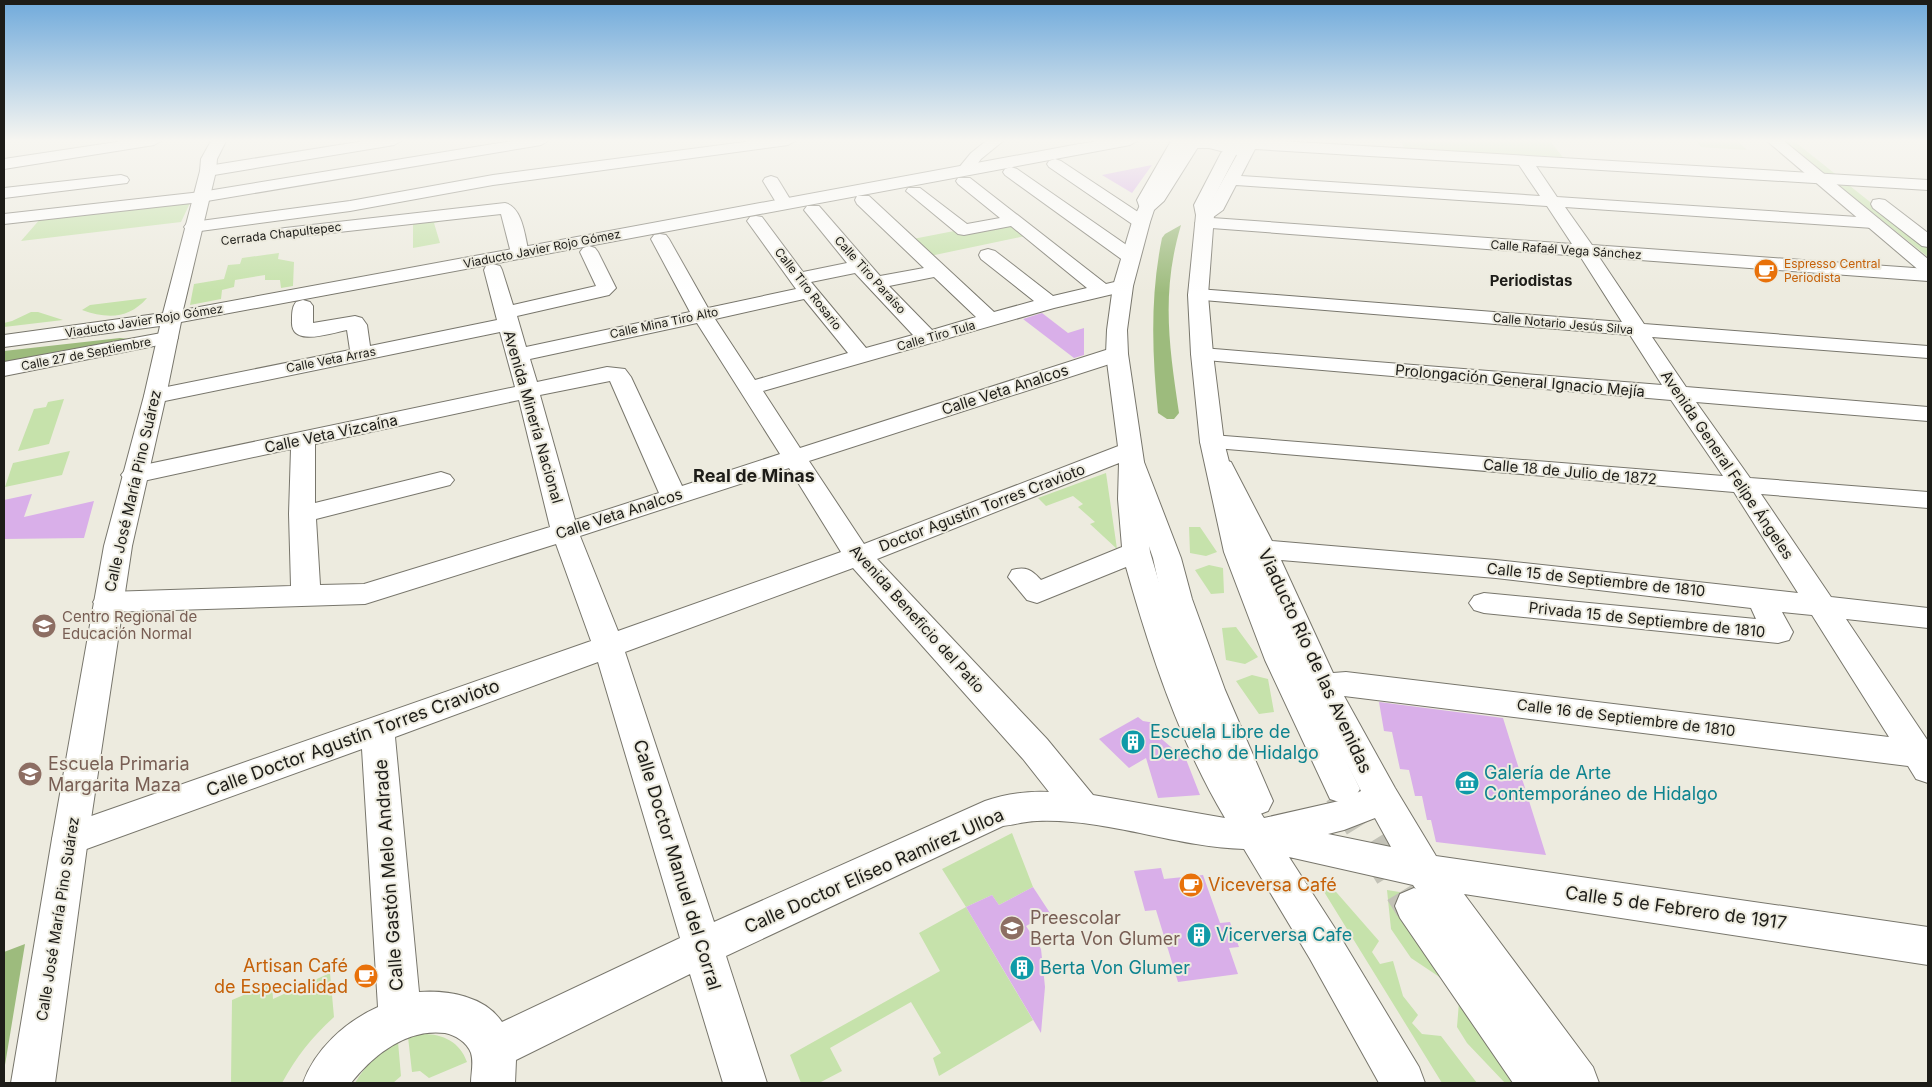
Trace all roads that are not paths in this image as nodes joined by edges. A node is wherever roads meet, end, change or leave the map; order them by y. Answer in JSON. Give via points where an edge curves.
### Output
{"nodes":[{"id":1,"x":56,"y":192,"type":"edge"},
{"id":2,"x":202,"y":192,"type":"edge"},
{"id":3,"x":234,"y":192,"type":"edge"},
{"id":4,"x":347,"y":192,"type":"edge"},
{"id":5,"x":429,"y":192,"type":"edge"},
{"id":6,"x":778,"y":192,"type":"edge"},
{"id":7,"x":861,"y":192,"type":"edge"},
{"id":8,"x":916,"y":192,"type":"edge"},
{"id":9,"x":982,"y":192,"type":"edge"},
{"id":10,"x":1039,"y":192,"type":"edge"},
{"id":11,"x":1103,"y":192,"type":"edge"},
{"id":12,"x":1160,"y":192,"type":"edge"},
{"id":13,"x":1211,"y":192,"type":"edge"},
{"id":14,"x":1224,"y":192,"type":"edge"},
{"id":15,"x":1395,"y":192,"type":"edge"},
{"id":16,"x":1546,"y":192,"type":"edge"},
{"id":17,"x":1843,"y":192,"type":"edge"},
{"id":18,"x":1863,"y":192,"type":"edge"},
{"id":19,"x":201,"y":197,"type":"junction"},
{"id":20,"x":863,"y":200,"type":"dead end"},
{"id":21,"x":1554,"y":203,"type":"junction"},
{"id":22,"x":785,"y":204,"type":"junction"},
{"id":23,"x":350,"y":206,"type":"junction"},
{"id":24,"x":813,"y":210,"type":"dead end"},
{"id":25,"x":42,"y":215,"type":"junction"},
{"id":26,"x":1144,"y":215,"type":"junction"},
{"id":27,"x":4,"y":219,"type":"edge"},
{"id":28,"x":1205,"y":219,"type":"junction"},
{"id":29,"x":756,"y":221,"type":"dead end"},
{"id":30,"x":1012,"y":221,"type":"junction"},
{"id":31,"x":1873,"y":223,"type":"junction"},
{"id":32,"x":193,"y":227,"type":"junction"},
{"id":33,"x":265,"y":236,"type":"dead end"},
{"id":34,"x":660,"y":239,"type":"dead end"},
{"id":35,"x":1928,"y":242,"type":"edge"},
{"id":36,"x":208,"y":243,"type":"dead end"},
{"id":37,"x":189,"y":245,"type":"junction"},
{"id":38,"x":589,"y":252,"type":"dead end"},
{"id":39,"x":1587,"y":252,"type":"junction"},
{"id":40,"x":520,"y":253,"type":"junction"},
{"id":41,"x":988,"y":255,"type":"dead end"},
{"id":42,"x":1131,"y":257,"type":"junction"},
{"id":43,"x":859,"y":266,"type":"junction"},
{"id":44,"x":1928,"y":268,"type":"edge"},
{"id":45,"x":493,"y":270,"type":"dead end"},
{"id":46,"x":937,"y":271,"type":"junction"},
{"id":47,"x":181,"y":274,"type":"junction"},
{"id":48,"x":1928,"y":275,"type":"edge"},
{"id":49,"x":876,"y":283,"type":"junction"},
{"id":50,"x":804,"y":286,"type":"junction"},
{"id":51,"x":1113,"y":288,"type":"junction"},
{"id":52,"x":1198,"y":294,"type":"junction"},
{"id":53,"x":1049,"y":303,"type":"junction"},
{"id":54,"x":303,"y":306,"type":"dead end"},
{"id":55,"x":702,"y":315,"type":"junction"},
{"id":56,"x":506,"y":319,"type":"junction"},
{"id":57,"x":991,"y":320,"type":"junction"},
{"id":58,"x":1636,"y":330,"type":"junction"},
{"id":59,"x":36,"y":337,"type":"junction"},
{"id":60,"x":928,"y":338,"type":"junction"},
{"id":61,"x":164,"y":339,"type":"junction"},
{"id":62,"x":4,"y":341,"type":"edge"},
{"id":63,"x":1928,"y":352,"type":"edge"},
{"id":64,"x":361,"y":354,"type":"junction"},
{"id":65,"x":1117,"y":354,"type":"junction"},
{"id":66,"x":1202,"y":354,"type":"junction"},
{"id":67,"x":518,"y":355,"type":"junction"},
{"id":68,"x":861,"y":356,"type":"junction"},
{"id":69,"x":4,"y":369,"type":"edge"},
{"id":70,"x":750,"y":388,"type":"junction"},
{"id":71,"x":528,"y":391,"type":"junction"},
{"id":72,"x":1679,"y":394,"type":"junction"},
{"id":73,"x":155,"y":396,"type":"junction"},
{"id":74,"x":1928,"y":414,"type":"edge"},
{"id":75,"x":303,"y":440,"type":"junction"},
{"id":76,"x":1214,"y":448,"type":"junction"},
{"id":77,"x":1131,"y":456,"type":"junction"},
{"id":78,"x":793,"y":459,"type":"junction"},
{"id":79,"x":134,"y":475,"type":"junction"},
{"id":80,"x":441,"y":480,"type":"dead end"},
{"id":81,"x":1744,"y":486,"type":"junction"},
{"id":82,"x":674,"y":497,"type":"junction"},
{"id":83,"x":1928,"y":500,"type":"edge"},
{"id":84,"x":302,"y":514,"type":"junction"},
{"id":85,"x":565,"y":532,"type":"junction"},
{"id":86,"x":1262,"y":549,"type":"junction"},
{"id":87,"x":1136,"y":552,"type":"junction"},
{"id":88,"x":858,"y":556,"type":"junction"},
{"id":89,"x":1496,"y":569,"type":"junction"},
{"id":90,"x":1022,"y":577,"type":"dead end"},
{"id":91,"x":306,"y":596,"type":"junction"},
{"id":92,"x":1761,"y":599,"type":"junction"},
{"id":93,"x":108,"y":602,"type":"junction"},
{"id":94,"x":1821,"y":607,"type":"junction"},
{"id":95,"x":1928,"y":618,"type":"edge"},
{"id":96,"x":608,"y":646,"type":"junction"},
{"id":97,"x":1323,"y":686,"type":"junction"},
{"id":98,"x":378,"y":730,"type":"junction"},
{"id":99,"x":1925,"y":759,"type":"edge"},
{"id":100,"x":1342,"y":789,"type":"tunnel mouth"},
{"id":101,"x":1382,"y":798,"type":"junction"},
{"id":102,"x":1082,"y":808,"type":"junction"},
{"id":103,"x":1255,"y":818,"type":"junction"},
{"id":104,"x":70,"y":839,"type":"junction"},
{"id":105,"x":1420,"y":889,"type":"junction"},
{"id":106,"x":1928,"y":946,"type":"edge"},
{"id":107,"x":703,"y":947,"type":"junction"},
{"id":108,"x":400,"y":1019,"type":"junction"},
{"id":109,"x":493,"y":1066,"type":"edge"},
{"id":110,"x":1397,"y":1082,"type":"edge"},
{"id":111,"x":33,"y":1083,"type":"edge"},
{"id":112,"x":325,"y":1083,"type":"edge"},
{"id":113,"x":745,"y":1083,"type":"edge"},
{"id":114,"x":1539,"y":1083,"type":"edge"},
{"id":115,"x":1577,"y":1083,"type":"edge"}],
"edges":[{"from":1,"to":25,"type":"street"},
{"from":2,"to":19,"type":"street","name":"Calle José María Pino Suárez"},
{"from":3,"to":19,"type":"street"},
{"from":4,"to":23,"type":"street"},
{"from":5,"to":23,"type":"street"},
{"from":6,"to":22,"type":"street"},
{"from":7,"to":22,"type":"street","name":"Viaducto Javier Rojo Gómez"},
{"from":8,"to":30,"type":"street","via":[[964,230]]},
{"from":9,"to":30,"type":"street"},
{"from":10,"to":42,"type":"street"},
{"from":11,"to":26,"type":"street"},
{"from":12,"to":26,"type":"street"},
{"from":13,"to":28,"type":"street","name":"Viaducto Río de las Avenidas","via":[[1202,205]]},
{"from":14,"to":28,"type":"street"},
{"from":15,"to":21,"type":"street"},
{"from":16,"to":21,"type":"street","name":"Avenida General Felipe Ángeles"},
{"from":17,"to":31,"type":"street"},
{"from":18,"to":35,"type":"street"},
{"from":19,"to":25,"type":"street"},
{"from":19,"to":32,"type":"street","name":"Calle José María Pino Suárez"},
{"from":20,"to":46,"type":"street"},
{"from":21,"to":31,"type":"street"},
{"from":21,"to":39,"type":"street","name":"Avenida General Felipe Ángeles"},
{"from":22,"to":40,"type":"street","name":"Viaducto Javier Rojo Gómez"},
{"from":23,"to":32,"type":"street"},
{"from":24,"to":43,"type":"street","name":"Calle Tiro Paraíso"},
{"from":25,"to":27,"type":"street"},
{"from":26,"to":42,"type":"street"},
{"from":28,"to":39,"type":"street","name":"Calle Rafaél Vega Sánchez"},
{"from":28,"to":52,"type":"street","name":"Viaducto Río de las Avenidas"},
{"from":29,"to":50,"type":"street","name":"Calle Tiro Rosario"},
{"from":30,"to":51,"type":"street"},
{"from":31,"to":44,"type":"street"},
{"from":32,"to":37,"type":"street","name":"Calle José María Pino Suárez"},
{"from":33,"to":40,"type":"street","name":"Cerrada Chapultepec","via":[[505,208],[509,212]]},
{"from":34,"to":55,"type":"street","name":"Avenida Beneficio del Patio"},
{"from":36,"to":37,"type":"street","name":"Cerrada Chapultepec"},
{"from":37,"to":47,"type":"street","name":"Calle José María Pino Suárez"},
{"from":38,"to":56,"type":"street","name":"Calle Veta Arras","via":[[606,288]]},
{"from":39,"to":48,"type":"street","name":"Calle Rafaél Vega Sánchez"},
{"from":39,"to":58,"type":"street","name":"Avenida General Felipe Ángeles"},
{"from":40,"to":61,"type":"street","name":"Viaducto Javier Rojo Gómez"},
{"from":41,"to":53,"type":"street"},
{"from":42,"to":51,"type":"street"},
{"from":43,"to":49,"type":"street","name":"Calle Tiro Paraíso"},
{"from":43,"to":50,"type":"street","name":"Calle Mina Tiro Alto"},
{"from":45,"to":56,"type":"street","name":"Avenida Minería Nacional"},
{"from":46,"to":49,"type":"street"},
{"from":46,"to":57,"type":"street"},
{"from":47,"to":59,"type":"street","via":[[140,312]]},
{"from":47,"to":61,"type":"street","name":"Calle José María Pino Suárez"},
{"from":49,"to":60,"type":"street","name":"Calle Tiro Paraíso"},
{"from":50,"to":55,"type":"street","name":"Calle Mina Tiro Alto"},
{"from":50,"to":68,"type":"street","name":"Calle Tiro Rosario"},
{"from":51,"to":53,"type":"street","name":"Calle Tiro Tula"},
{"from":51,"to":65,"type":"street"},
{"from":52,"to":58,"type":"street","name":"Calle Notario Jesús Silva"},
{"from":52,"to":66,"type":"street","name":"Viaducto Río de las Avenidas"},
{"from":53,"to":57,"type":"street","name":"Calle Tiro Tula"},
{"from":54,"to":64,"type":"street","via":[[302,328],[305,331],[355,322]]},
{"from":55,"to":67,"type":"street","name":"Calle Mina Tiro Alto"},
{"from":55,"to":70,"type":"street","name":"Avenida Beneficio del Patio"},
{"from":56,"to":64,"type":"street","name":"Calle Veta Arras"},
{"from":56,"to":67,"type":"street","name":"Avenida Minería Nacional"},
{"from":57,"to":60,"type":"street","name":"Calle Tiro Tula"},
{"from":58,"to":63,"type":"street","name":"Calle Notario Jesús Silva"},
{"from":58,"to":72,"type":"street","name":"Avenida General Felipe Ángeles"},
{"from":59,"to":61,"type":"street","name":"Viaducto Javier Rojo Gómez"},
{"from":59,"to":61,"type":"street","via":[[80,340],[134,334]]},
{"from":59,"to":62,"type":"street","name":"Viaducto Javier Rojo Gómez"},
{"from":60,"to":68,"type":"street","name":"Calle Tiro Tula"},
{"from":61,"to":69,"type":"street","name":"Calle 27 de Septiembre"},
{"from":61,"to":73,"type":"street","name":"Calle José María Pino Suárez"},
{"from":64,"to":73,"type":"street","name":"Calle Veta Arras"},
{"from":65,"to":77,"type":"street"},
{"from":65,"to":78,"type":"street","name":"Calle Veta Analcos"},
{"from":66,"to":72,"type":"street","name":"Prolongación General Ignacio Mejía"},
{"from":66,"to":76,"type":"street","name":"Viaducto Río de las Avenidas"},
{"from":67,"to":71,"type":"street","name":"Avenida Minería Nacional"},
{"from":68,"to":70,"type":"street","name":"Calle Tiro Tula"},
{"from":70,"to":78,"type":"street","name":"Avenida Beneficio del Patio"},
{"from":71,"to":75,"type":"street","name":"Calle Veta Vizcaína"},
{"from":71,"to":82,"type":"street","name":"Calle Veta Vizcaína","via":[[616,374]]},
{"from":71,"to":85,"type":"street","name":"Avenida Minería Nacional"},
{"from":72,"to":74,"type":"street","name":"Prolongación General Ignacio Mejía"},
{"from":72,"to":81,"type":"street","name":"Avenida General Felipe Ángeles"},
{"from":73,"to":79,"type":"street","name":"Calle José María Pino Suárez"},
{"from":75,"to":79,"type":"street","name":"Calle Veta Vizcaína"},
{"from":75,"to":84,"type":"street"},
{"from":76,"to":81,"type":"street","name":"Calle 18 de Julio de 1872"},
{"from":76,"to":86,"type":"street","name":"Viaducto Río de las Avenidas"},
{"from":76,"to":100,"type":"street","name":"Viaducto Río de las Avenidas","via":[[1238,552],[1281,660]]},
{"from":77,"to":87,"type":"street"},
{"from":77,"to":88,"type":"street","name":"Doctor Agustín Torres Cravioto"},
{"from":77,"to":103,"type":"street","via":[[1167,558],[1177,599]]},
{"from":78,"to":82,"type":"street","name":"Calle Veta Analcos"},
{"from":78,"to":88,"type":"street","name":"Avenida Beneficio del Patio"},
{"from":79,"to":93,"type":"street","name":"Calle José María Pino Suárez"},
{"from":80,"to":84,"type":"street"},
{"from":81,"to":83,"type":"street","name":"Calle 18 de Julio de 1872"},
{"from":81,"to":94,"type":"street","name":"Avenida General Felipe Ángeles"},
{"from":82,"to":85,"type":"street","name":"Calle Veta Analcos"},
{"from":84,"to":91,"type":"street"},
{"from":85,"to":91,"type":"street","name":"Calle Veta Analcos","via":[[365,594]]},
{"from":85,"to":96,"type":"street","name":"Avenida Minería Nacional"},
{"from":86,"to":89,"type":"street","name":"Calle 15 de Septiembre de 1810"},
{"from":86,"to":97,"type":"street","name":"Viaducto Río de las Avenidas"},
{"from":87,"to":90,"type":"street","via":[[1037,593]]},
{"from":87,"to":103,"type":"street","via":[[1184,696],[1218,776],[1238,810]]},
{"from":88,"to":96,"type":"street","name":"Doctor Agustín Torres Cravioto"},
{"from":88,"to":102,"type":"street","name":"Avenida Beneficio del Patio","via":[[1035,749]]},
{"from":89,"to":92,"type":"street","name":"Calle 15 de Septiembre de 1810"},
{"from":89,"to":92,"type":"street","name":"Privada 15 de Septiembre de 1810","via":[[1496,604],[1778,632]]},
{"from":91,"to":93,"type":"street","name":"Calle Veta Analcos"},
{"from":92,"to":94,"type":"street","name":"Calle 15 de Septiembre de 1810"},
{"from":93,"to":104,"type":"street","name":"Calle José María Pino Suárez"},
{"from":94,"to":95,"type":"street","name":"Calle 15 de Septiembre de 1810"},
{"from":94,"to":99,"type":"street","name":"Avenida General Felipe Ángeles"},
{"from":96,"to":98,"type":"street","name":"Calle Doctor Agustín Torres Cravioto"},
{"from":96,"to":107,"type":"street","name":"Calle Doctor Manuel del Corral"},
{"from":97,"to":99,"type":"street","name":"Calle 16 de Septiembre de 1810","via":[[1346,684]]},
{"from":97,"to":101,"type":"street","name":"Viaducto Río de las Avenidas"},
{"from":98,"to":104,"type":"street","name":"Calle Doctor Agustín Torres Cravioto"},
{"from":98,"to":108,"type":"street","name":"Calle Gastón Melo Andrade"},
{"from":101,"to":103,"type":"street","via":[[1344,815]]},
{"from":101,"to":105,"type":"street","name":"Viaducto Río de las Avenidas"},
{"from":102,"to":103,"type":"street","name":"Calle Doctor Elíseo Ramírez Ulloa","via":[[1218,833]]},
{"from":102,"to":107,"type":"street","name":"Calle Doctor Elíseo Ramírez Ulloa","via":[[1037,806],[998,812]]},
{"from":103,"to":105,"type":"street","name":"Calle Doctor Elíseo Ramírez Ulloa"},
{"from":103,"to":110,"type":"street","via":[[1272,865],[1324,946]]},
{"from":104,"to":111,"type":"street","name":"Calle José María Pino Suárez"},
{"from":105,"to":106,"type":"street","name":"Calle 5 de Febrero de 1917"},
{"from":105,"to":114,"type":"street","name":"Viaducto Río de las Avenidas"},
{"from":105,"to":115,"type":"street","name":"Viaducto Río de las Avenidas"},
{"from":107,"to":109,"type":"street","name":"Calle Doctor Elíseo Ramírez Ulloa"},
{"from":107,"to":113,"type":"street","name":"Calle Doctor Manuel del Corral"},
{"from":108,"to":109,"type":"street","via":[[426,1012],[449,1012],[469,1018],[484,1031]]},
{"from":108,"to":112,"type":"street","via":[[374,1032],[351,1050]]}]}
